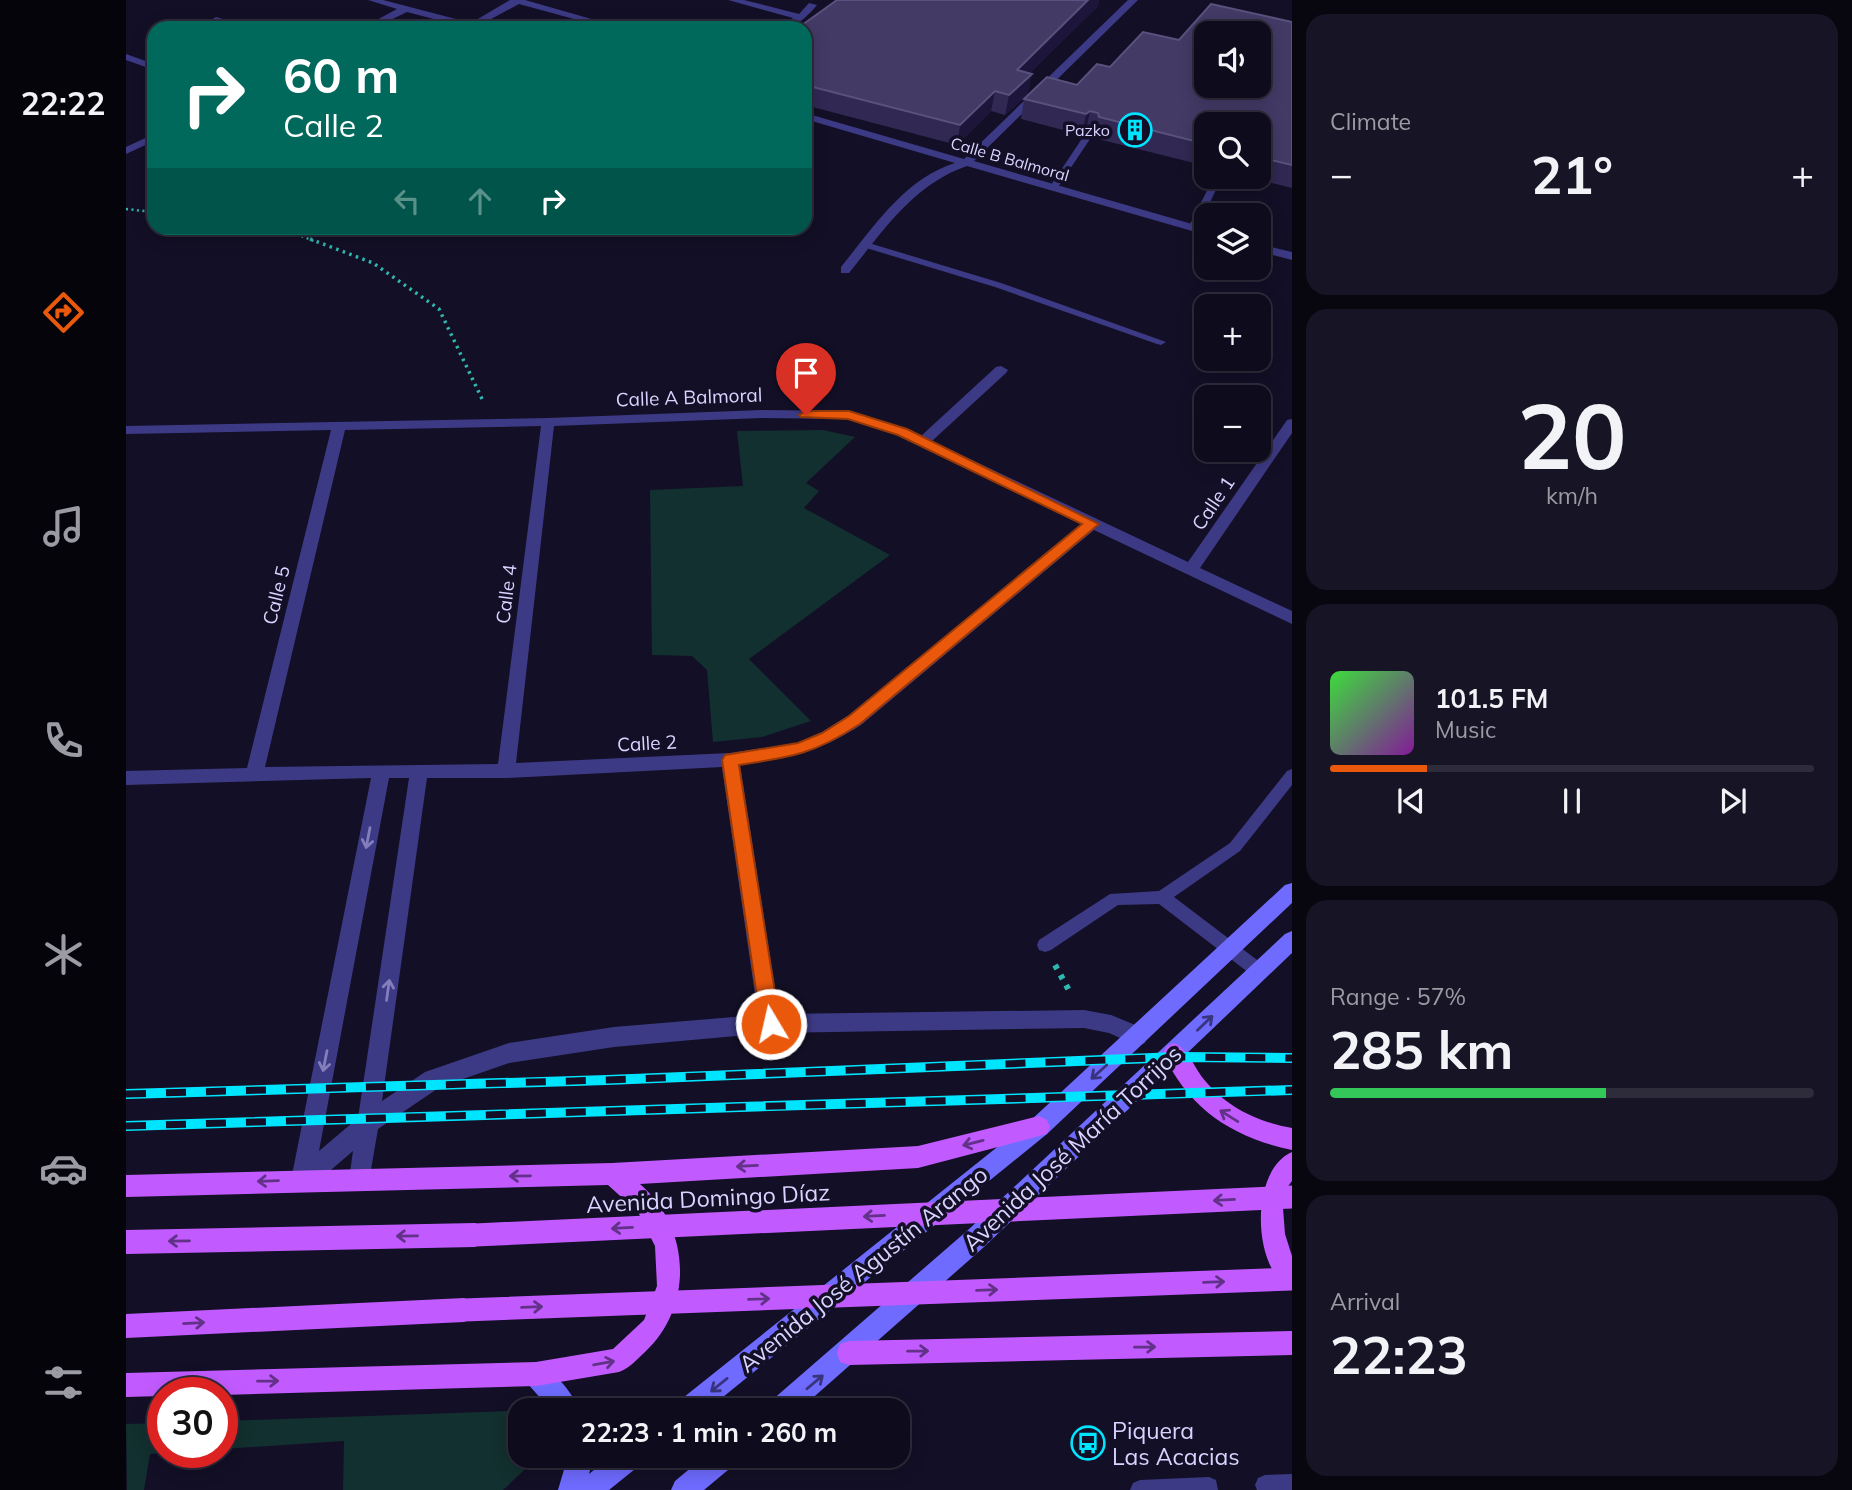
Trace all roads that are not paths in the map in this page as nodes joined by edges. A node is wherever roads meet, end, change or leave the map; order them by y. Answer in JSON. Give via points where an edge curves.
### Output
{"nodes":[{"id":1,"x":373,"y":0,"type":"edge"},
{"id":2,"x":518,"y":0,"type":"edge"},
{"id":3,"x":733,"y":0,"type":"edge"},
{"id":4,"x":1133,"y":0,"type":"edge"},
{"id":5,"x":812,"y":5,"type":"dead end"},
{"id":6,"x":405,"y":9,"type":"junction"},
{"id":7,"x":800,"y":17,"type":"junction"},
{"id":8,"x":216,"y":20,"type":"dead end"},
{"id":9,"x":220,"y":21,"type":"edge"},
{"id":10,"x":381,"y":21,"type":"edge"},
{"id":11,"x":452,"y":21,"type":"edge"},
{"id":12,"x":485,"y":21,"type":"edge"},
{"id":13,"x":593,"y":21,"type":"edge"},
{"id":14,"x":794,"y":21,"type":"edge"},
{"id":15,"x":126,"y":57,"type":"edge"},
{"id":16,"x":147,"y":64,"type":"edge"},
{"id":17,"x":812,"y":118,"type":"edge"},
{"id":18,"x":1088,"y":136,"type":"edge"},
{"id":19,"x":147,"y":138,"type":"edge"},
{"id":20,"x":126,"y":139,"type":"edge"},
{"id":21,"x":147,"y":140,"type":"edge"},
{"id":22,"x":126,"y":151,"type":"edge"},
{"id":23,"x":966,"y":163,"type":"junction"},
{"id":24,"x":1053,"y":188,"type":"junction"},
{"id":25,"x":1212,"y":189,"type":"edge"},
{"id":26,"x":1193,"y":228,"type":"joint"},
{"id":27,"x":866,"y":245,"type":"junction"},
{"id":28,"x":1271,"y":250,"type":"edge"},
{"id":29,"x":1292,"y":256,"type":"edge"},
{"id":30,"x":845,"y":270,"type":"dead end"},
{"id":31,"x":1161,"y":342,"type":"dead end"},
{"id":32,"x":1002,"y":370,"type":"dead end"},
{"id":33,"x":548,"y":422,"type":"junction"},
{"id":34,"x":1292,"y":423,"type":"edge"},
{"id":35,"x":339,"y":426,"type":"junction"},
{"id":36,"x":126,"y":430,"type":"edge"},
{"id":37,"x":922,"y":442,"type":"junction"},
{"id":38,"x":1092,"y":524,"type":"junction"},
{"id":39,"x":1190,"y":571,"type":"junction"},
{"id":40,"x":1292,"y":618,"type":"edge"},
{"id":41,"x":730,"y":760,"type":"junction"},
{"id":42,"x":419,"y":770,"type":"junction"},
{"id":43,"x":381,"y":771,"type":"junction"},
{"id":44,"x":506,"y":771,"type":"junction"},
{"id":45,"x":254,"y":774,"type":"junction"},
{"id":46,"x":1292,"y":775,"type":"edge"},
{"id":47,"x":126,"y":778,"type":"edge"},
{"id":48,"x":1292,"y":891,"type":"edge"},
{"id":49,"x":1162,"y":897,"type":"junction"},
{"id":50,"x":1292,"y":940,"type":"edge"},
{"id":51,"x":1045,"y":945,"type":"road end"},
{"id":52,"x":1231,"y":949,"type":"junction"},
{"id":53,"x":1259,"y":971,"type":"junction"},
{"id":54,"x":771,"y":1024,"type":"junction"},
{"id":55,"x":1138,"y":1036,"type":"junction"},
{"id":56,"x":1174,"y":1053,"type":"junction"},
{"id":57,"x":370,"y":1122,"type":"junction"},
{"id":58,"x":1039,"y":1126,"type":"junction"},
{"id":59,"x":1292,"y":1139,"type":"edge"},
{"id":60,"x":1292,"y":1163,"type":"edge"},
{"id":61,"x":612,"y":1174,"type":"junction"},
{"id":62,"x":360,"y":1179,"type":"junction"},
{"id":63,"x":302,"y":1180,"type":"junction"},
{"id":64,"x":126,"y":1186,"type":"edge"},
{"id":65,"x":1292,"y":1197,"type":"edge"},
{"id":66,"x":126,"y":1242,"type":"edge"},
{"id":67,"x":1292,"y":1278,"type":"edge"},
{"id":68,"x":126,"y":1326,"type":"edge"},
{"id":69,"x":1292,"y":1343,"type":"edge"},
{"id":70,"x":849,"y":1353,"type":"junction"},
{"id":71,"x":536,"y":1374,"type":"junction"},
{"id":72,"x":126,"y":1385,"type":"edge"},
{"id":73,"x":557,"y":1398,"type":"edge"},
{"id":74,"x":703,"y":1398,"type":"edge"},
{"id":75,"x":795,"y":1398,"type":"edge"},
{"id":76,"x":577,"y":1468,"type":"edge"},
{"id":77,"x":616,"y":1468,"type":"edge"},
{"id":78,"x":711,"y":1468,"type":"edge"},
{"id":79,"x":1292,"y":1484,"type":"edge"},
{"id":80,"x":1265,"y":1485,"type":"dead end"},
{"id":81,"x":1209,"y":1487,"type":"dead end"},
{"id":82,"x":571,"y":1490,"type":"edge"},
{"id":83,"x":589,"y":1490,"type":"edge"},
{"id":84,"x":684,"y":1490,"type":"edge"},
{"id":85,"x":1140,"y":1490,"type":"edge"}],
"edges":[{"from":1,"to":6,"type":"street"},
{"from":2,"to":12,"type":"street"},
{"from":2,"to":13,"type":"street"},
{"from":3,"to":7,"type":"street"},
{"from":4,"to":23,"type":"street"},
{"from":5,"to":7,"type":"street"},
{"from":6,"to":10,"type":"street"},
{"from":6,"to":11,"type":"street"},
{"from":7,"to":14,"type":"street"},
{"from":8,"to":9,"type":"street"},
{"from":15,"to":16,"type":"street"},
{"from":17,"to":23,"type":"street","name":"Calle B Balmoral"},
{"from":18,"to":24,"type":"lane"},
{"from":19,"to":20,"type":"street"},
{"from":21,"to":22,"type":"street"},
{"from":23,"to":24,"type":"street","name":"Calle B Balmoral"},
{"from":23,"to":27,"type":"street","via":[[948,166],[929,180]]},
{"from":24,"to":26,"type":"street","name":"Calle B Balmoral"},
{"from":25,"to":26,"type":"lane"},
{"from":27,"to":30,"type":"street"},
{"from":27,"to":31,"type":"lane"},
{"from":28,"to":29,"type":"street"},
{"from":32,"to":37,"type":"street"},
{"from":33,"to":35,"type":"street","name":"Calle A Balmoral"},
{"from":33,"to":37,"type":"street","name":"Calle A Balmoral","via":[[849,415]]},
{"from":33,"to":44,"type":"street","name":"Calle 4"},
{"from":34,"to":39,"type":"street","name":"Calle 1"},
{"from":35,"to":36,"type":"street","name":"Calle A Balmoral"},
{"from":35,"to":45,"type":"street","name":"Calle 5"},
{"from":37,"to":38,"type":"street","name":"Calle A Balmoral"},
{"from":38,"to":39,"type":"street","name":"Calle A Balmoral"},
{"from":38,"to":41,"type":"street","name":"Calle 2","via":[[855,720],[800,749]]},
{"from":39,"to":40,"type":"street","name":"Calle A Balmoral"},
{"from":41,"to":44,"type":"street","name":"Calle 2"},
{"from":41,"to":54,"type":"street"},
{"from":42,"to":43,"type":"street","name":"Calle 2"},
{"from":42,"to":44,"type":"street","name":"Calle 2"},
{"from":57,"to":42,"type":"street","one_way":true},
{"from":43,"to":45,"type":"street","name":"Calle 2"},
{"from":43,"to":63,"type":"street","one_way":true},
{"from":45,"to":47,"type":"street","name":"Calle 2"},
{"from":46,"to":49,"type":"lane","via":[[1235,847]]},
{"from":48,"to":52,"type":"main road","name":"Avenida José María Torrijos"},
{"from":49,"to":51,"type":"lane","via":[[1115,899]]},
{"from":49,"to":52,"type":"lane"},
{"from":50,"to":53,"type":"main road","name":"Avenida José María Torrijos"},
{"from":52,"to":53,"type":"lane"},
{"from":52,"to":55,"type":"main road","name":"Avenida José María Torrijos"},
{"from":56,"to":53,"type":"main road","name":"Avenida José María Torrijos","one_way":true},
{"from":54,"to":55,"type":"street","via":[[1084,1019]]},
{"from":54,"to":57,"type":"street","via":[[614,1037],[509,1053],[433,1079]]},
{"from":55,"to":58,"type":"main road","name":"Avenida José María Torrijos","one_way":true},
{"from":59,"to":56,"type":"main road","one_way":true,"via":[[1267,1135],[1227,1117],[1195,1088]]},
{"from":56,"to":70,"type":"main road","name":"Avenida José María Torrijos"},
{"from":57,"to":62,"type":"street"},
{"from":57,"to":63,"type":"street"},
{"from":58,"to":61,"type":"main road","one_way":true,"via":[[918,1157]]},
{"from":58,"to":74,"type":"main road","name":"Avenida José Agustín Arango","one_way":true},
{"from":60,"to":67,"type":"main road","via":[[1276,1186],[1271,1223]]},
{"from":61,"to":62,"type":"main road","one_way":true},
{"from":71,"to":61,"type":"main road","one_way":true,"via":[[620,1360],[653,1328],[669,1286],[667,1244],[646,1204]]},
{"from":62,"to":63,"type":"main road"},
{"from":63,"to":64,"type":"main road","one_way":true},
{"from":65,"to":66,"type":"main road","name":"Avenida Domingo Díaz","one_way":true,"bridge":true,"via":[[475,1235]]},
{"from":68,"to":67,"type":"main road","one_way":true,"bridge":true},
{"from":70,"to":69,"type":"main road","one_way":true},
{"from":75,"to":70,"type":"main road","one_way":true},
{"from":72,"to":71,"type":"main road","one_way":true},
{"from":71,"to":73,"type":"main road"},
{"from":76,"to":82,"type":"main road"},
{"from":77,"to":83,"type":"main road"},
{"from":78,"to":84,"type":"main road"},
{"from":79,"to":80,"type":"lane"},
{"from":81,"to":85,"type":"lane"}]}
